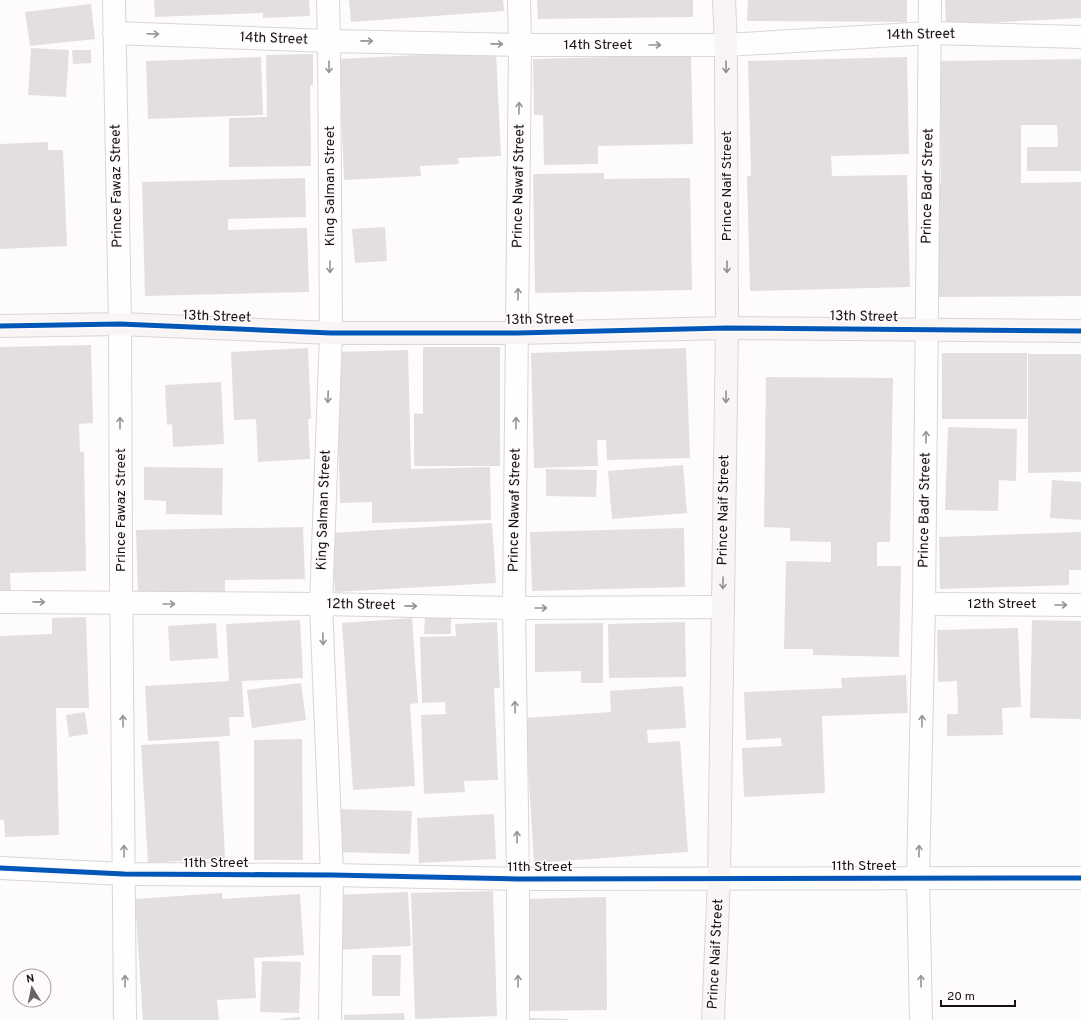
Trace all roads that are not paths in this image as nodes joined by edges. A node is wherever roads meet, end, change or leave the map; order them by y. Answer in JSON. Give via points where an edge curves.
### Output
{"nodes":[{"id":1,"x":114,"y":0,"type":"edge"},
{"id":2,"x":328,"y":0,"type":"edge"},
{"id":3,"x":518,"y":0,"type":"edge"},
{"id":4,"x":724,"y":0,"type":"edge"},
{"id":5,"x":930,"y":0,"type":"edge"},
{"id":6,"x":114,"y":33,"type":"junction"},
{"id":7,"x":930,"y":33,"type":"junction"},
{"id":8,"x":1081,"y":37,"type":"edge"},
{"id":9,"x":329,"y":41,"type":"junction"},
{"id":10,"x":520,"y":45,"type":"junction"},
{"id":11,"x":726,"y":45,"type":"junction"},
{"id":12,"x":120,"y":324,"type":"junction"},
{"id":13,"x":0,"y":326,"type":"edge"},
{"id":14,"x":727,"y":328,"type":"junction"},
{"id":15,"x":927,"y":330,"type":"junction"},
{"id":16,"x":1081,"y":331,"type":"edge"},
{"id":17,"x":331,"y":333,"type":"junction"},
{"id":18,"x":517,"y":333,"type":"junction"},
{"id":19,"x":0,"y":602,"type":"edge"},
{"id":20,"x":121,"y":603,"type":"junction"},
{"id":21,"x":321,"y":604,"type":"junction"},
{"id":22,"x":924,"y":604,"type":"junction"},
{"id":23,"x":1081,"y":605,"type":"edge"},
{"id":24,"x":723,"y":607,"type":"junction"},
{"id":25,"x":514,"y":608,"type":"junction"},
{"id":26,"x":0,"y":868,"type":"edge"},
{"id":27,"x":124,"y":874,"type":"junction"},
{"id":28,"x":332,"y":875,"type":"junction"},
{"id":29,"x":719,"y":878,"type":"junction"},
{"id":30,"x":918,"y":878,"type":"junction"},
{"id":31,"x":1081,"y":878,"type":"edge"},
{"id":32,"x":518,"y":879,"type":"junction"},
{"id":33,"x":125,"y":1020,"type":"edge"},
{"id":34,"x":330,"y":1020,"type":"edge"},
{"id":35,"x":518,"y":1020,"type":"edge"},
{"id":36,"x":713,"y":1020,"type":"edge"},
{"id":37,"x":921,"y":1020,"type":"edge"}],
"edges":[{"from":1,"to":6,"type":"street","name":"Prince Fawaz Street"},
{"from":2,"to":9,"type":"street","name":"King Salman Street"},
{"from":3,"to":10,"type":"street","name":"Prince Nawaf Street"},
{"from":4,"to":11,"type":"street","name":"Prince Naif Street"},
{"from":5,"to":7,"type":"street","name":"Prince Badr Street"},
{"from":6,"to":9,"type":"street","name":"14th Street","one_way":true},
{"from":6,"to":12,"type":"street","name":"Prince Fawaz Street"},
{"from":7,"to":8,"type":"street","name":"14th Street"},
{"from":7,"to":11,"type":"street","name":"14th Street"},
{"from":7,"to":15,"type":"street","name":"Prince Badr Street"},
{"from":9,"to":10,"type":"street","name":"14th Street","one_way":true},
{"from":9,"to":17,"type":"street","name":"King Salman Street","one_way":true},
{"from":10,"to":11,"type":"street","name":"14th Street","one_way":true},
{"from":18,"to":10,"type":"street","name":"Prince Nawaf Street","one_way":true},
{"from":11,"to":14,"type":"street","name":"Prince Naif Street","one_way":true},
{"from":12,"to":13,"type":"street","name":"13th Street"},
{"from":12,"to":17,"type":"street","name":"13th Street"},
{"from":20,"to":12,"type":"street","name":"Prince Fawaz Street","one_way":true},
{"from":14,"to":15,"type":"street","name":"13th Street"},
{"from":14,"to":18,"type":"street","name":"13th Street"},
{"from":14,"to":24,"type":"street","name":"Prince Naif Street","one_way":true},
{"from":15,"to":16,"type":"street","name":"13th Street"},
{"from":22,"to":15,"type":"street","name":"Prince Badr Street","one_way":true},
{"from":17,"to":18,"type":"street","name":"13th Street"},
{"from":17,"to":21,"type":"street","name":"King Salman Street","one_way":true},
{"from":25,"to":18,"type":"street","name":"Prince Nawaf Street","one_way":true},
{"from":19,"to":20,"type":"street","name":"12th Street","one_way":true},
{"from":20,"to":21,"type":"street","name":"12th Street","one_way":true},
{"from":27,"to":20,"type":"street","name":"Prince Fawaz Street","one_way":true},
{"from":21,"to":25,"type":"street","name":"12th Street","one_way":true},
{"from":21,"to":28,"type":"street","name":"King Salman Street","one_way":true},
{"from":22,"to":23,"type":"street","name":"12th Street","one_way":true},
{"from":30,"to":22,"type":"street","name":"Prince Badr Street","one_way":true},
{"from":25,"to":24,"type":"street","name":"12th Street","one_way":true},
{"from":24,"to":29,"type":"street","name":"Prince Naif Street"},
{"from":32,"to":25,"type":"street","name":"Prince Nawaf Street","one_way":true},
{"from":26,"to":27,"type":"street","name":"11th Street"},
{"from":27,"to":28,"type":"street","name":"11th Street"},
{"from":33,"to":27,"type":"street","name":"Prince Fawaz Street","one_way":true},
{"from":28,"to":32,"type":"street","name":"11th Street"},
{"from":28,"to":34,"type":"street","name":"King Salman Street"},
{"from":29,"to":30,"type":"street","name":"11th Street"},
{"from":29,"to":32,"type":"street","name":"11th Street"},
{"from":29,"to":36,"type":"street","name":"Prince Naif Street"},
{"from":30,"to":31,"type":"street","name":"11th Street"},
{"from":37,"to":30,"type":"street","name":"Prince Badr Street","one_way":true},
{"from":35,"to":32,"type":"street","name":"Prince Nawaf Street","one_way":true}]}
